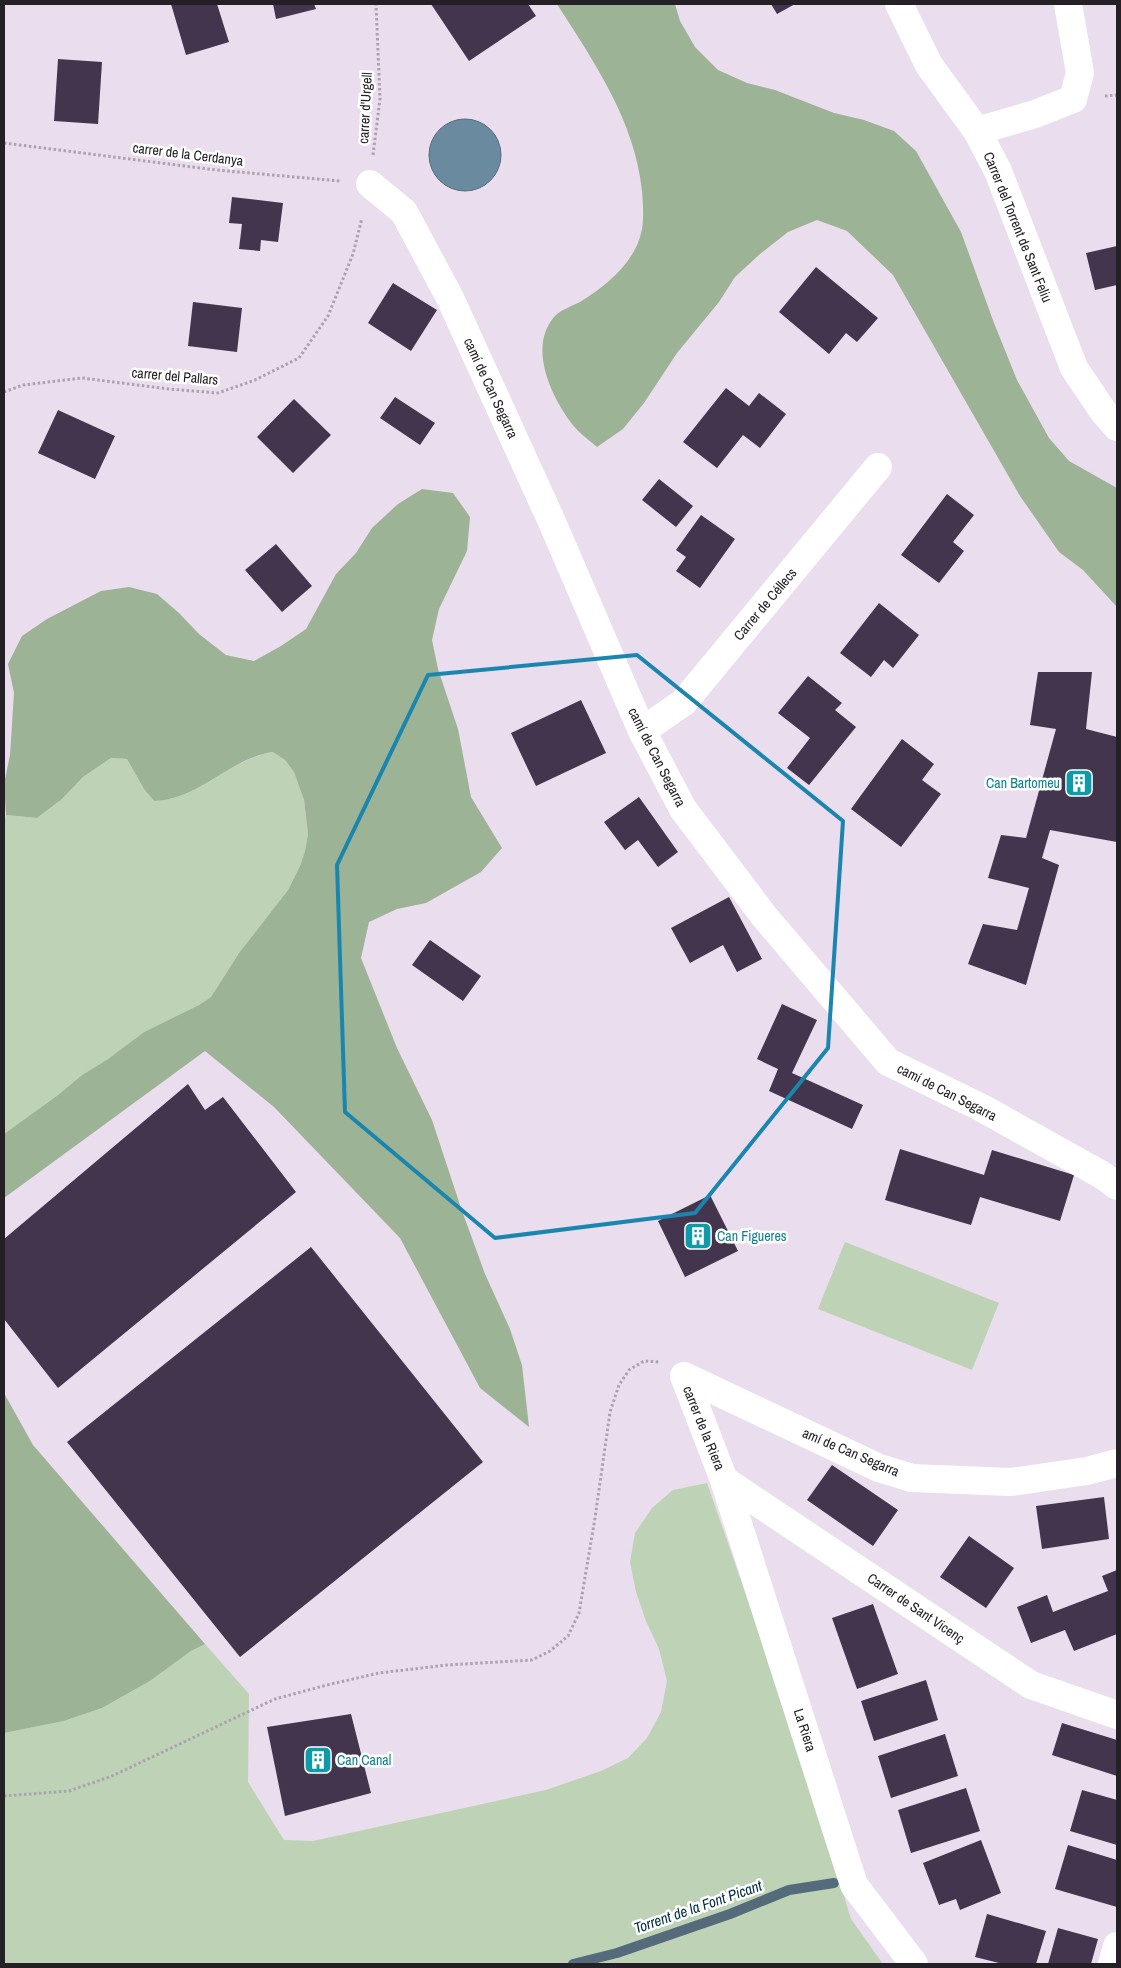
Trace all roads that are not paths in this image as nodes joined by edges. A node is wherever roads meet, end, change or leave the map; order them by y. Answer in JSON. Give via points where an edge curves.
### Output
{"nodes":[{"id":1,"x":899,"y":4,"type":"edge"},
{"id":2,"x":1068,"y":4,"type":"edge"},
{"id":3,"x":977,"y":130,"type":"junction"},
{"id":4,"x":370,"y":184,"type":"road end"},
{"id":5,"x":1117,"y":428,"type":"edge"},
{"id":6,"x":878,"y":467,"type":"dead end"},
{"id":7,"x":642,"y":731,"type":"junction"},
{"id":8,"x":1117,"y":1186,"type":"edge"},
{"id":9,"x":684,"y":1376,"type":"joint"},
{"id":10,"x":1117,"y":1463,"type":"edge"},
{"id":11,"x":724,"y":1480,"type":"junction"},
{"id":12,"x":1117,"y":1715,"type":"edge"},
{"id":13,"x":1117,"y":1946,"type":"edge"},
{"id":14,"x":914,"y":1964,"type":"edge"},
{"id":15,"x":1112,"y":1964,"type":"edge"}],
"edges":[{"from":1,"to":3,"type":"street","name":"Carrer del Torrent de Sant Feliu","via":[[929,65]]},
{"from":2,"to":3,"type":"street","via":[[1080,73],[1073,99],[1035,114]]},
{"from":3,"to":5,"type":"street","name":"Carrer del Torrent de Sant Feliu","via":[[998,171],[1074,368]]},
{"from":4,"to":7,"type":"street","name":"camí de Can Segarra","via":[[404,212],[450,298]]},
{"from":6,"to":7,"type":"street","name":"Carrer de Céllecs","via":[[684,702]]},
{"from":7,"to":8,"type":"street","name":"camí de Can Segarra","via":[[683,809],[764,916],[888,1062],[982,1108]]},
{"from":9,"to":10,"type":"street","name":"amí de Can Segarra","via":[[879,1468],[912,1478],[1011,1482],[1087,1471]]},
{"from":9,"to":11,"type":"street","name":"carrer de la Riera"},
{"from":11,"to":12,"type":"street","name":"Carrer de Sant Vicenç","via":[[1031,1685]]},
{"from":11,"to":14,"type":"street","name":"La Riera","via":[[854,1885]]},
{"from":13,"to":15,"type":"street"}]}
